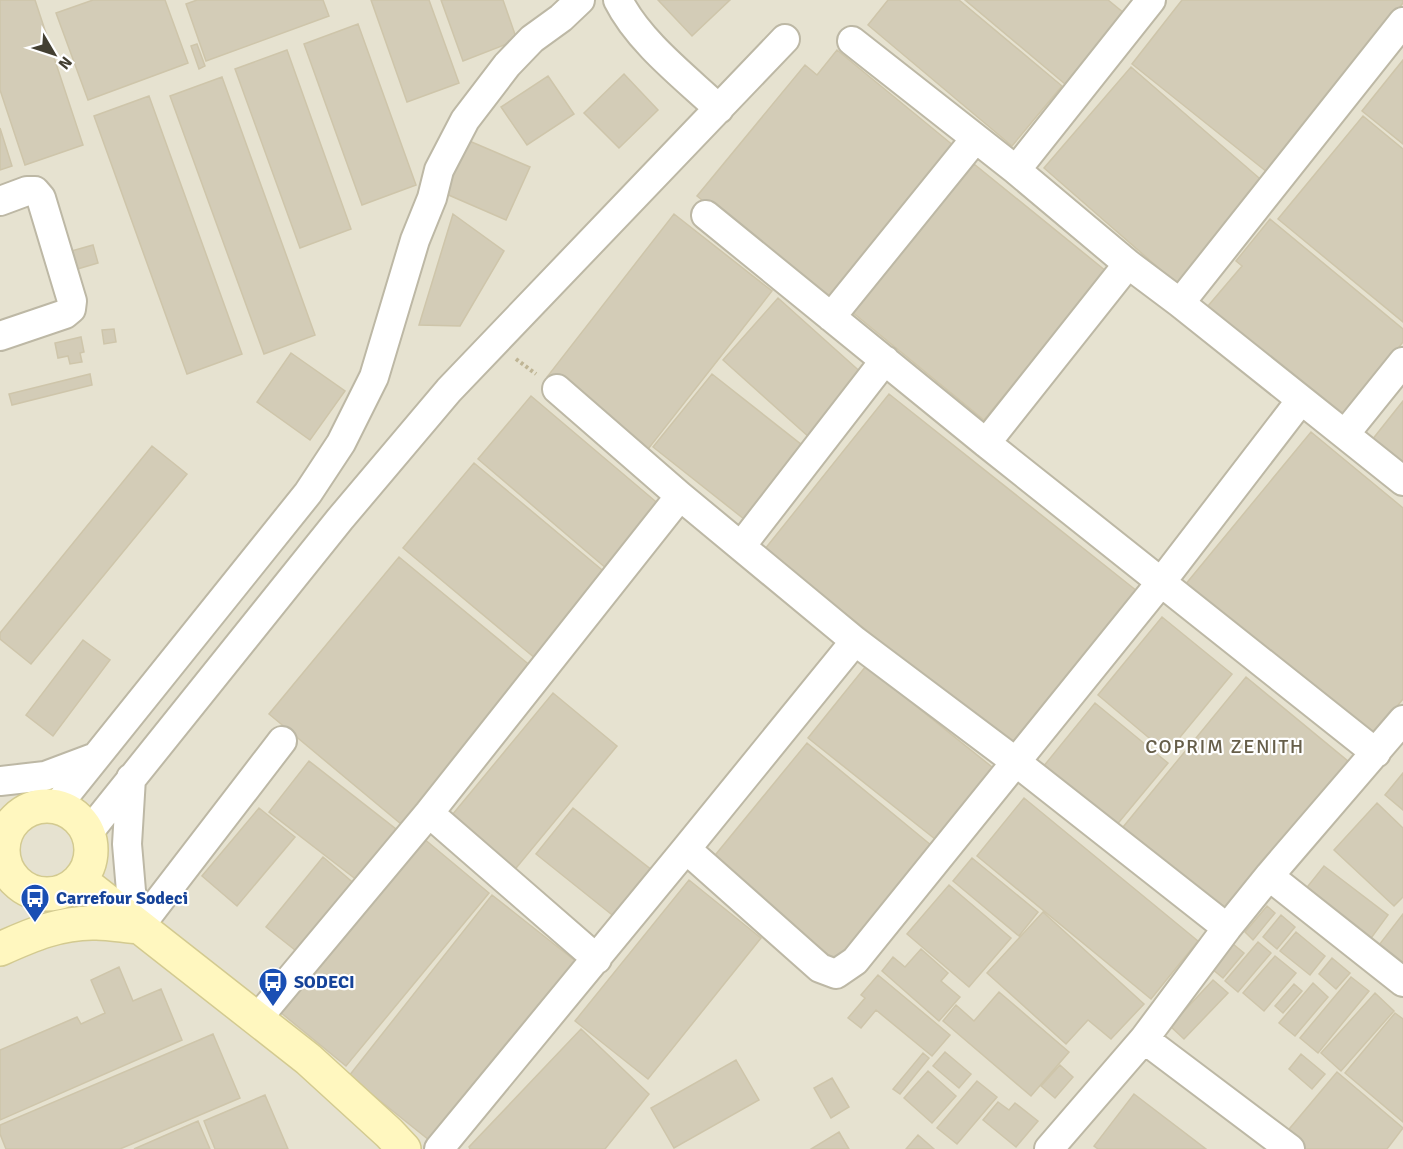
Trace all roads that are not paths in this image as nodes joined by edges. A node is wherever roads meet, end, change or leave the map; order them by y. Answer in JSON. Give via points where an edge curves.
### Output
{"nodes":[{"id":1,"x":580,"y":0,"type":"edge"},
{"id":2,"x":618,"y":0,"type":"edge"},
{"id":3,"x":1149,"y":0,"type":"edge"},
{"id":4,"x":1403,"y":22,"type":"edge"},
{"id":5,"x":785,"y":39,"type":"dead end"},
{"id":6,"x":852,"y":41,"type":"dead end"},
{"id":7,"x":719,"y":109,"type":"junction"},
{"id":8,"x":975,"y":139,"type":"junction"},
{"id":9,"x":1016,"y":170,"type":"junction"},
{"id":10,"x":0,"y":201,"type":"edge"},
{"id":11,"x":706,"y":215,"type":"dead end"},
{"id":12,"x":1128,"y":264,"type":"junction"},
{"id":13,"x":1180,"y":303,"type":"junction"},
{"id":14,"x":831,"y":317,"type":"junction"},
{"id":15,"x":0,"y":336,"type":"edge"},
{"id":16,"x":885,"y":360,"type":"junction"},
{"id":17,"x":1403,"y":362,"type":"edge"},
{"id":18,"x":557,"y":389,"type":"road end"},
{"id":19,"x":1301,"y":400,"type":"junction"},
{"id":20,"x":1345,"y":434,"type":"junction"},
{"id":21,"x":986,"y":443,"type":"junction"},
{"id":22,"x":1403,"y":481,"type":"edge"},
{"id":23,"x":308,"y":493,"type":"junction"},
{"id":24,"x":680,"y":496,"type":"junction"},
{"id":25,"x":340,"y":519,"type":"junction"},
{"id":26,"x":741,"y":546,"type":"junction"},
{"id":27,"x":1162,"y":581,"type":"junction"},
{"id":28,"x":855,"y":641,"type":"junction"},
{"id":29,"x":1403,"y":720,"type":"edge"},
{"id":30,"x":282,"y":741,"type":"dead end"},
{"id":31,"x":1376,"y":753,"type":"junction"},
{"id":32,"x":93,"y":758,"type":"junction"},
{"id":33,"x":1016,"y":762,"type":"junction"},
{"id":34,"x":131,"y":778,"type":"junction"},
{"id":35,"x":0,"y":781,"type":"edge"},
{"id":36,"x":56,"y":807,"type":"junction"},
{"id":37,"x":429,"y":813,"type":"junction"},
{"id":38,"x":6,"y":820,"type":"edge"},
{"id":39,"x":88,"y":833,"type":"junction"},
{"id":40,"x":686,"y":849,"type":"junction"},
{"id":41,"x":3,"y":870,"type":"edge"},
{"id":42,"x":1269,"y":876,"type":"junction"},
{"id":43,"x":80,"y":880,"type":"junction"},
{"id":44,"x":40,"y":895,"type":"junction"},
{"id":45,"x":139,"y":927,"type":"junction"},
{"id":46,"x":1227,"y":928,"type":"junction"},
{"id":47,"x":0,"y":942,"type":"edge"},
{"id":48,"x":0,"y":949,"type":"edge"},
{"id":49,"x":597,"y":959,"type":"junction"},
{"id":50,"x":1403,"y":982,"type":"edge"},
{"id":51,"x":257,"y":1019,"type":"junction"},
{"id":52,"x":1144,"y":1039,"type":"junction"},
{"id":53,"x":404,"y":1149,"type":"edge"},
{"id":54,"x":438,"y":1149,"type":"edge"},
{"id":55,"x":1049,"y":1149,"type":"edge"},
{"id":56,"x":1290,"y":1149,"type":"edge"}],
"edges":[{"from":1,"to":23,"type":"street","via":[[507,65],[465,120],[439,170],[374,377],[341,443]]},
{"from":2,"to":7,"type":"street","via":[[628,19]]},
{"from":3,"to":9,"type":"street"},
{"from":4,"to":13,"type":"street"},
{"from":5,"to":7,"type":"street"},
{"from":6,"to":8,"type":"street"},
{"from":7,"to":25,"type":"street","via":[[494,342]]},
{"from":8,"to":9,"type":"street"},
{"from":8,"to":14,"type":"street"},
{"from":9,"to":12,"type":"street"},
{"from":10,"to":15,"type":"street","via":[[27,191],[35,191],[41,198],[72,301],[65,314]]},
{"from":11,"to":14,"type":"street"},
{"from":12,"to":13,"type":"street"},
{"from":12,"to":21,"type":"street"},
{"from":13,"to":19,"type":"street"},
{"from":14,"to":16,"type":"street"},
{"from":16,"to":21,"type":"street"},
{"from":16,"to":26,"type":"street"},
{"from":17,"to":20,"type":"street"},
{"from":18,"to":24,"type":"street"},
{"from":19,"to":20,"type":"street"},
{"from":19,"to":27,"type":"street"},
{"from":20,"to":22,"type":"street"},
{"from":21,"to":27,"type":"street"},
{"from":23,"to":25,"type":"street"},
{"from":23,"to":32,"type":"street"},
{"from":24,"to":26,"type":"street"},
{"from":24,"to":37,"type":"street"},
{"from":25,"to":34,"type":"street"},
{"from":26,"to":28,"type":"street"},
{"from":27,"to":31,"type":"street"},
{"from":27,"to":33,"type":"street"},
{"from":28,"to":33,"type":"street"},
{"from":28,"to":40,"type":"street"},
{"from":29,"to":31,"type":"street"},
{"from":30,"to":45,"type":"street"},
{"from":31,"to":42,"type":"street"},
{"from":32,"to":35,"type":"street","via":[[45,776]]},
{"from":32,"to":36,"type":"street"},
{"from":33,"to":40,"type":"street","via":[[855,961],[836,974],[820,968]]},
{"from":33,"to":46,"type":"street"},
{"from":34,"to":39,"type":"street"},
{"from":34,"to":45,"type":"street","via":[[127,855]]},
{"from":36,"to":38,"type":"street","via":[[39,807]]},
{"from":36,"to":39,"type":"street","via":[[80,820]]},
{"from":37,"to":49,"type":"street"},
{"from":37,"to":51,"type":"street"},
{"from":38,"to":41,"type":"street"},
{"from":39,"to":43,"type":"street","via":[[92,849],[89,866]]},
{"from":40,"to":49,"type":"street"},
{"from":41,"to":44,"type":"street","via":[[25,890]]},
{"from":42,"to":46,"type":"street"},
{"from":42,"to":50,"type":"street"},
{"from":43,"to":44,"type":"street","via":[[62,893]]},
{"from":43,"to":45,"type":"street"},
{"from":44,"to":47,"type":"street"},
{"from":45,"to":48,"type":"street","via":[[95,922],[65,925]]},
{"from":45,"to":51,"type":"street"},
{"from":46,"to":52,"type":"street"},
{"from":49,"to":54,"type":"street"},
{"from":51,"to":53,"type":"street","via":[[308,1059]]},
{"from":52,"to":55,"type":"street"},
{"from":52,"to":56,"type":"street"}]}
